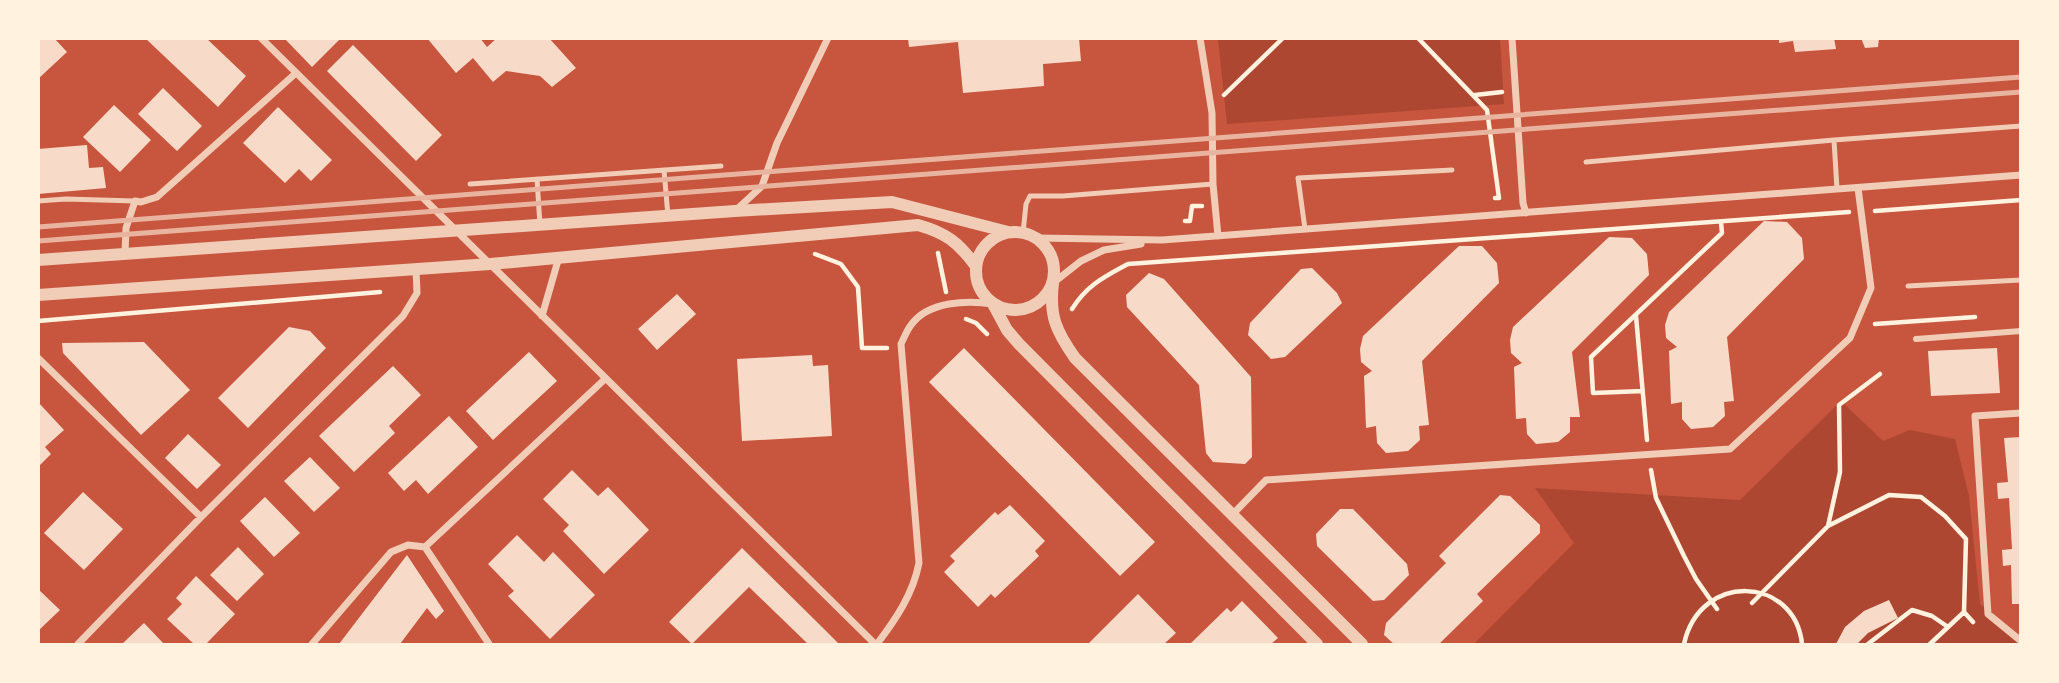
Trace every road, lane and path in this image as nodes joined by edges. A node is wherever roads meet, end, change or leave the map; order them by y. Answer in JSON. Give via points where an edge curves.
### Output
{"nodes":[{"id":1,"x":261,"y":38,"type":"edge"},
{"id":2,"x":828,"y":38,"type":"edge"},
{"id":3,"x":1200,"y":38,"type":"edge"},
{"id":4,"x":1283,"y":38,"type":"edge"},
{"id":5,"x":1418,"y":38,"type":"edge"},
{"id":6,"x":1512,"y":38,"type":"edge"},
{"id":7,"x":296,"y":73,"type":"junction"},
{"id":8,"x":1515,"y":91,"type":"junction"},
{"id":9,"x":1475,"y":96,"type":"junction"},
{"id":10,"x":1212,"y":113,"type":"junction"},
{"id":11,"x":2021,"y":126,"type":"edge"},
{"id":12,"x":1835,"y":140,"type":"junction"},
{"id":13,"x":1586,"y":162,"type":"dead end"},
{"id":14,"x":721,"y":166,"type":"dead end"},
{"id":15,"x":664,"y":170,"type":"junction"},
{"id":16,"x":1452,"y":170,"type":"dead end"},
{"id":17,"x":2021,"y":175,"type":"edge"},
{"id":18,"x":537,"y":179,"type":"junction"},
{"id":19,"x":470,"y":184,"type":"dead end"},
{"id":20,"x":1213,"y":184,"type":"junction"},
{"id":21,"x":1858,"y":188,"type":"junction"},
{"id":22,"x":1837,"y":189,"type":"junction"},
{"id":23,"x":1485,"y":199,"type":"dead end"},
{"id":24,"x":2021,"y":200,"type":"edge"},
{"id":25,"x":38,"y":201,"type":"edge"},
{"id":26,"x":135,"y":201,"type":"junction"},
{"id":27,"x":1215,"y":206,"type":"junction"},
{"id":28,"x":735,"y":211,"type":"junction"},
{"id":29,"x":1861,"y":212,"type":"junction"},
{"id":30,"x":1526,"y":213,"type":"junction"},
{"id":31,"x":668,"y":216,"type":"junction"},
{"id":32,"x":1177,"y":222,"type":"dead end"},
{"id":33,"x":1721,"y":222,"type":"junction"},
{"id":34,"x":540,"y":225,"type":"junction"},
{"id":35,"x":1305,"y":229,"type":"junction"},
{"id":36,"x":457,"y":231,"type":"junction"},
{"id":37,"x":1008,"y":232,"type":"junction"},
{"id":38,"x":1023,"y":233,"type":"junction"},
{"id":39,"x":1218,"y":236,"type":"junction"},
{"id":40,"x":1037,"y":238,"type":"junction"},
{"id":41,"x":1162,"y":240,"type":"junction"},
{"id":42,"x":938,"y":245,"type":"dead end"},
{"id":43,"x":124,"y":253,"type":"junction"},
{"id":44,"x":802,"y":254,"type":"dead end"},
{"id":45,"x":559,"y":257,"type":"junction"},
{"id":46,"x":38,"y":260,"type":"edge"},
{"id":47,"x":490,"y":264,"type":"junction"},
{"id":48,"x":975,"y":265,"type":"junction"},
{"id":49,"x":416,"y":269,"type":"junction"},
{"id":50,"x":2021,"y":280,"type":"edge"},
{"id":51,"x":1053,"y":283,"type":"junction"},
{"id":52,"x":1908,"y":286,"type":"dead end"},
{"id":53,"x":416,"y":289,"type":"junction"},
{"id":54,"x":947,"y":293,"type":"dead end"},
{"id":55,"x":38,"y":296,"type":"edge"},
{"id":56,"x":993,"y":304,"type":"junction"},
{"id":57,"x":542,"y":316,"type":"junction"},
{"id":58,"x":1636,"y":316,"type":"junction"},
{"id":59,"x":1980,"y":316,"type":"dead end"},
{"id":60,"x":1070,"y":319,"type":"dead end"},
{"id":61,"x":38,"y":321,"type":"edge"},
{"id":62,"x":1875,"y":324,"type":"dead end"},
{"id":63,"x":2021,"y":331,"type":"edge"},
{"id":64,"x":1916,"y":340,"type":"dead end"},
{"id":65,"x":902,"y":348,"type":"junction"},
{"id":66,"x":38,"y":358,"type":"edge"},
{"id":67,"x":1880,"y":374,"type":"dead end"},
{"id":68,"x":605,"y":379,"type":"junction"},
{"id":69,"x":1643,"y":391,"type":"junction"},
{"id":70,"x":2021,"y":413,"type":"edge"},
{"id":71,"x":1648,"y":453,"type":"junction"},
{"id":72,"x":1231,"y":515,"type":"junction"},
{"id":73,"x":201,"y":517,"type":"junction"},
{"id":74,"x":1828,"y":526,"type":"junction"},
{"id":75,"x":425,"y":547,"type":"junction"},
{"id":76,"x":1762,"y":594,"type":"junction"},
{"id":77,"x":1711,"y":600,"type":"junction"},
{"id":78,"x":1752,"y":603,"type":"dead end"},
{"id":79,"x":1717,"y":609,"type":"dead end"},
{"id":80,"x":1964,"y":612,"type":"junction"},
{"id":81,"x":1948,"y":627,"type":"junction"},
{"id":82,"x":1980,"y":628,"type":"dead end"},
{"id":83,"x":2021,"y":641,"type":"edge"},
{"id":84,"x":78,"y":645,"type":"edge"},
{"id":85,"x":312,"y":645,"type":"edge"},
{"id":86,"x":489,"y":645,"type":"edge"},
{"id":87,"x":876,"y":645,"type":"edge"},
{"id":88,"x":1317,"y":645,"type":"edge"},
{"id":89,"x":1362,"y":645,"type":"edge"},
{"id":90,"x":1684,"y":645,"type":"edge"},
{"id":91,"x":1802,"y":645,"type":"edge"},
{"id":92,"x":1868,"y":645,"type":"edge"},
{"id":93,"x":1930,"y":645,"type":"edge"}],
"edges":[{"from":1,"to":7,"type":"street"},
{"from":2,"to":28,"type":"street","via":[[777,143],[762,187]]},
{"from":3,"to":10,"type":"street"},
{"from":4,"to":10,"type":"path","via":[[1225,93]]},
{"from":5,"to":9,"type":"path"},
{"from":6,"to":8,"type":"street"},
{"from":7,"to":26,"type":"street","via":[[157,197]]},
{"from":7,"to":36,"type":"street"},
{"from":8,"to":9,"type":"path"},
{"from":8,"to":30,"type":"street"},
{"from":9,"to":23,"type":"path","via":[[1487,110],[1499,198]]},
{"from":10,"to":20,"type":"street"},
{"from":11,"to":12,"type":"lane"},
{"from":12,"to":13,"type":"lane"},
{"from":12,"to":22,"type":"lane"},
{"from":14,"to":15,"type":"lane"},
{"from":15,"to":18,"type":"lane"},
{"from":15,"to":31,"type":"lane"},
{"from":16,"to":35,"type":"lane","via":[[1298,178]]},
{"from":17,"to":21,"type":"street"},
{"from":18,"to":19,"type":"lane"},
{"from":18,"to":34,"type":"lane"},
{"from":20,"to":27,"type":"street"},
{"from":20,"to":38,"type":"lane","via":[[1030,196]]},
{"from":21,"to":22,"type":"street"},
{"from":21,"to":29,"type":"street"},
{"from":22,"to":30,"type":"street"},
{"from":24,"to":29,"type":"path"},
{"from":25,"to":26,"type":"lane"},
{"from":26,"to":43,"type":"street"},
{"from":27,"to":32,"type":"path","via":[[1192,206],[1190,221]]},
{"from":27,"to":39,"type":"street"},
{"from":28,"to":31,"type":"street"},
{"from":28,"to":37,"type":"street","via":[[892,202]]},
{"from":29,"to":33,"type":"path"},
{"from":29,"to":71,"type":"street","via":[[1871,288],[1850,338],[1730,449]]},
{"from":30,"to":35,"type":"street"},
{"from":31,"to":34,"type":"street"},
{"from":33,"to":58,"type":"path","via":[[1722,233]]},
{"from":33,"to":60,"type":"path","via":[[1128,264],[1083,292]]},
{"from":34,"to":36,"type":"street"},
{"from":35,"to":39,"type":"street"},
{"from":36,"to":43,"type":"street"},
{"from":36,"to":47,"type":"street"},
{"from":37,"to":38,"type":"street"},
{"from":37,"to":48,"type":"street","via":[[990,240]]},
{"from":38,"to":40,"type":"street"},
{"from":39,"to":41,"type":"street"},
{"from":40,"to":41,"type":"street"},
{"from":40,"to":51,"type":"street","via":[[1053,260]]},
{"from":41,"to":51,"type":"street","via":[[1104,250]]},
{"from":42,"to":54,"type":"path"},
{"from":43,"to":46,"type":"street"},
{"from":44,"to":65,"type":"path","via":[[841,264],[858,286],[862,348]]},
{"from":45,"to":47,"type":"street"},
{"from":45,"to":48,"type":"street","via":[[918,225],[949,237]]},
{"from":45,"to":57,"type":"street"},
{"from":47,"to":49,"type":"street"},
{"from":47,"to":57,"type":"street"},
{"from":48,"to":56,"type":"street","via":[[981,291]]},
{"from":49,"to":53,"type":"street"},
{"from":49,"to":55,"type":"street"},
{"from":50,"to":52,"type":"lane"},
{"from":51,"to":56,"type":"street","via":[[1044,298],[1020,311]]},
{"from":51,"to":72,"type":"street","via":[[1052,316],[1075,358]]},
{"from":53,"to":61,"type":"path"},
{"from":53,"to":73,"type":"street","via":[[403,316]]},
{"from":56,"to":65,"type":"street","via":[[949,303],[931,310],[912,323]]},
{"from":56,"to":88,"type":"street","via":[[1019,344]]},
{"from":57,"to":68,"type":"street"},
{"from":58,"to":69,"type":"path"},
{"from":58,"to":69,"type":"path","via":[[1591,357],[1593,393]]},
{"from":59,"to":62,"type":"path"},
{"from":63,"to":64,"type":"street"},
{"from":65,"to":87,"type":"street","via":[[919,563],[897,618]]},
{"from":66,"to":73,"type":"street"},
{"from":67,"to":74,"type":"path","via":[[1839,405],[1840,472]]},
{"from":68,"to":75,"type":"street"},
{"from":68,"to":87,"type":"street"},
{"from":69,"to":71,"type":"path"},
{"from":70,"to":83,"type":"street","via":[[1975,416],[1987,614]]},
{"from":71,"to":72,"type":"street","via":[[1266,480]]},
{"from":71,"to":77,"type":"path","via":[[1656,498]]},
{"from":72,"to":89,"type":"street"},
{"from":73,"to":84,"type":"street"},
{"from":74,"to":76,"type":"path"},
{"from":74,"to":80,"type":"path","via":[[1889,495],[1921,497],[1966,539]]},
{"from":75,"to":85,"type":"street","via":[[408,545],[391,552]]},
{"from":75,"to":86,"type":"street"},
{"from":76,"to":77,"type":"path","via":[[1741,591]]},
{"from":76,"to":78,"type":"path"},
{"from":76,"to":91,"type":"path","via":[[1788,612]]},
{"from":77,"to":79,"type":"path"},
{"from":77,"to":90,"type":"path","via":[[1692,619]]},
{"from":80,"to":81,"type":"path"},
{"from":80,"to":82,"type":"path"},
{"from":81,"to":92,"type":"path","via":[[1932,615],[1912,610]]},
{"from":81,"to":93,"type":"path"}]}
